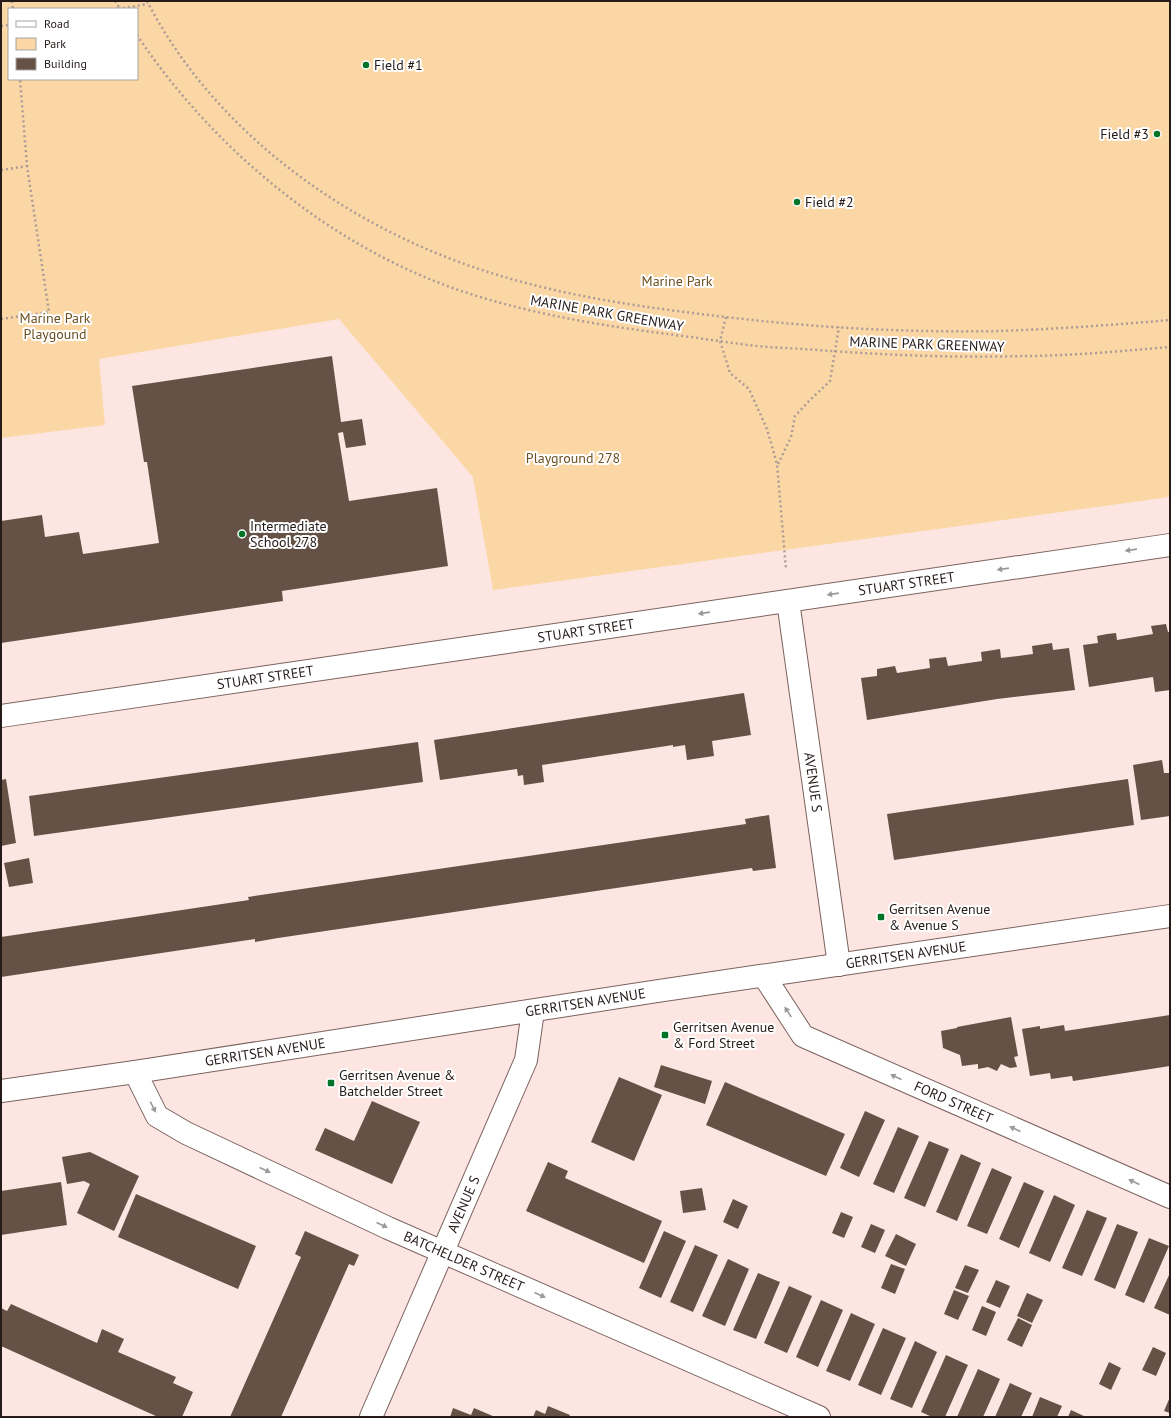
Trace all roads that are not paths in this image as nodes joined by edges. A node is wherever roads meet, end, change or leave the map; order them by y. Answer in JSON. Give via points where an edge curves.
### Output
{"nodes":[{"id":1,"x":1170,"y":545,"type":"edge"},
{"id":2,"x":788,"y":601,"type":"junction"},
{"id":3,"x":1,"y":716,"type":"edge"},
{"id":4,"x":1170,"y":916,"type":"edge"},
{"id":5,"x":839,"y":965,"type":"junction"},
{"id":6,"x":764,"y":976,"type":"junction"},
{"id":7,"x":533,"y":1011,"type":"junction"},
{"id":8,"x":135,"y":1072,"type":"junction"},
{"id":9,"x":1,"y":1091,"type":"edge"},
{"id":10,"x":1170,"y":1198,"type":"edge"},
{"id":11,"x":444,"y":1252,"type":"junction"},
{"id":12,"x":371,"y":1417,"type":"edge"},
{"id":13,"x":819,"y":1417,"type":"edge"}],
"edges":[{"from":1,"to":2,"type":"street","name":"STUART STREET","one_way":true},
{"from":2,"to":3,"type":"street","name":"STUART STREET","one_way":true},
{"from":2,"to":5,"type":"street","name":"AVENUE S"},
{"from":4,"to":5,"type":"street","name":"GERRITSEN AVENUE"},
{"from":5,"to":6,"type":"street","name":"GERRITSEN AVENUE"},
{"from":6,"to":7,"type":"street","name":"GERRITSEN AVENUE"},
{"from":10,"to":6,"type":"street","name":"FORD STREET","one_way":true,"via":[[804,1036]]},
{"from":7,"to":8,"type":"street","name":"GERRITSEN AVENUE"},
{"from":7,"to":11,"type":"street","name":"AVENUE S","via":[[526,1060]]},
{"from":8,"to":9,"type":"street","name":"GERRITSEN AVENUE"},
{"from":8,"to":11,"type":"street","name":"BATCHELDER STREET","one_way":true,"via":[[157,1116],[186,1133]]},
{"from":11,"to":12,"type":"street","name":"AVENUE S"},
{"from":11,"to":13,"type":"street","name":"BATCHELDER STREET","one_way":true}]}
